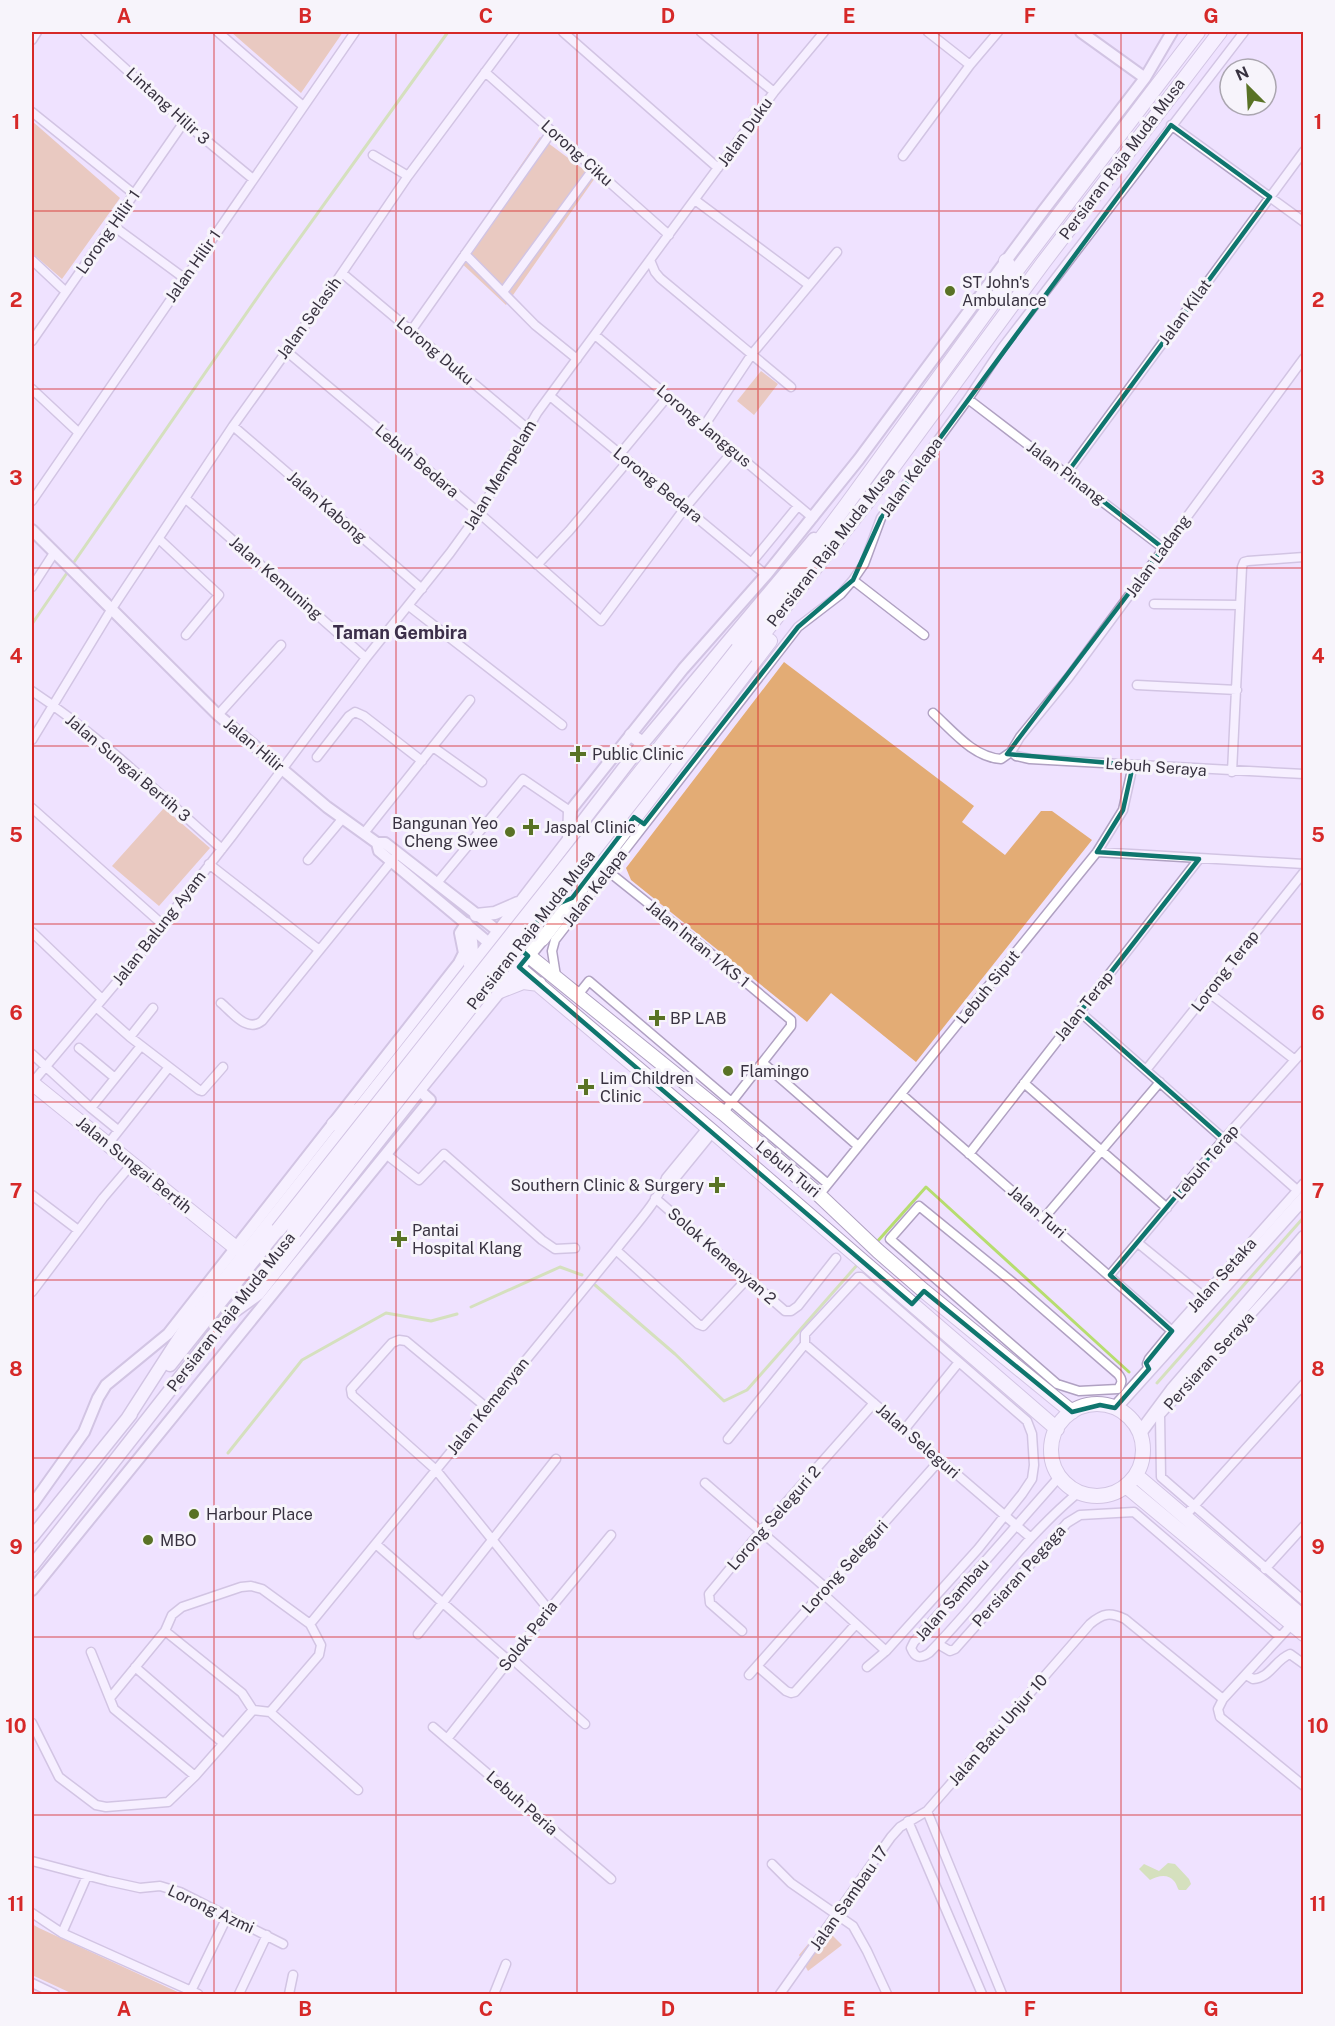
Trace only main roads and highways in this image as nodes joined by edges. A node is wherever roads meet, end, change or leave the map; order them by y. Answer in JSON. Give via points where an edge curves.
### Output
{"nodes":[{"id":1,"x":1198,"y":32,"type":"edge"},
{"id":2,"x":1220,"y":32,"type":"edge"},
{"id":3,"x":1006,"y":261,"type":"road end"},
{"id":4,"x":1013,"y":275,"type":"junction"},
{"id":5,"x":871,"y":497,"type":"junction"},
{"id":6,"x":847,"y":504,"type":"junction"},
{"id":7,"x":742,"y":652,"type":"junction"},
{"id":8,"x":631,"y":735,"type":"road end"},
{"id":9,"x":643,"y":743,"type":"junction"},
{"id":10,"x":570,"y":811,"type":"road end"},
{"id":11,"x":568,"y":839,"type":"junction"},
{"id":12,"x":543,"y":872,"type":"junction"},
{"id":13,"x":521,"y":901,"type":"junction"},
{"id":14,"x":575,"y":904,"type":"junction"},
{"id":15,"x":476,"y":915,"type":"road end"},
{"id":16,"x":466,"y":924,"type":"road end"},
{"id":17,"x":498,"y":931,"type":"junction"},
{"id":18,"x":542,"y":939,"type":"junction"},
{"id":19,"x":489,"y":943,"type":"junction"},
{"id":20,"x":528,"y":956,"type":"junction"},
{"id":21,"x":519,"y":967,"type":"junction"},
{"id":22,"x":469,"y":970,"type":"junction"},
{"id":23,"x":545,"y":970,"type":"junction"},
{"id":24,"x":541,"y":985,"type":"junction"},
{"id":25,"x":456,"y":986,"type":"junction"},
{"id":26,"x":500,"y":991,"type":"junction"},
{"id":27,"x":485,"y":1008,"type":"junction"},
{"id":28,"x":32,"y":1083,"type":"edge"},
{"id":29,"x":375,"y":1087,"type":"junction"},
{"id":30,"x":333,"y":1124,"type":"road end"},
{"id":31,"x":710,"y":1130,"type":"junction"},
{"id":32,"x":755,"y":1141,"type":"junction"},
{"id":33,"x":1302,"y":1190,"type":"edge"},
{"id":34,"x":278,"y":1230,"type":"joint"},
{"id":35,"x":294,"y":1232,"type":"joint"},
{"id":36,"x":1304,"y":1237,"type":"edge"},
{"id":37,"x":236,"y":1248,"type":"road end"},
{"id":38,"x":229,"y":1315,"type":"junction"},
{"id":39,"x":1115,"y":1408,"type":"junction"},
{"id":40,"x":1072,"y":1413,"type":"junction"},
{"id":41,"x":126,"y":1419,"type":"junction"},
{"id":42,"x":1057,"y":1429,"type":"junction"},
{"id":43,"x":1140,"y":1433,"type":"junction"},
{"id":44,"x":1136,"y":1475,"type":"junction"},
{"id":45,"x":1126,"y":1486,"type":"junction"},
{"id":46,"x":32,"y":1537,"type":"edge"},
{"id":47,"x":32,"y":1566,"type":"edge"},
{"id":48,"x":1298,"y":1621,"type":"edge"},
{"id":49,"x":1304,"y":1634,"type":"edge"}],
"edges":[{"from":1,"to":4,"type":"main road","name":"Persiaran Raja Muda Musa"},
{"from":2,"to":5,"type":"main road","name":"Persiaran Raja Muda Musa"},
{"from":3,"to":4,"type":"main road"},
{"from":4,"to":6,"type":"main road","name":"Persiaran Raja Muda Musa"},
{"from":5,"to":7,"type":"main road","name":"Persiaran Raja Muda Musa"},
{"from":5,"to":14,"type":"main road","via":[[854,530]]},
{"from":6,"to":7,"type":"main road","name":"Persiaran Raja Muda Musa"},
{"from":6,"to":9,"type":"main road"},
{"from":7,"to":34,"type":"main road","name":"Persiaran Raja Muda Musa","bridge":true},
{"from":7,"to":35,"type":"main road","name":"Persiaran Raja Muda Musa","bridge":true},
{"from":8,"to":9,"type":"main road"},
{"from":9,"to":11,"type":"main road"},
{"from":10,"to":11,"type":"main road"},
{"from":11,"to":12,"type":"main road"},
{"from":12,"to":13,"type":"main road"},
{"from":12,"to":14,"type":"main road","via":[[537,890],[540,901],[549,909]]},
{"from":13,"to":15,"type":"main road","via":[[508,909]]},
{"from":13,"to":17,"type":"main road"},
{"from":14,"to":18,"type":"main road"},
{"from":16,"to":22,"type":"main road","via":[[472,939]]},
{"from":17,"to":19,"type":"main road"},
{"from":17,"to":20,"type":"main road","name":"Lebuh Turi"},
{"from":18,"to":20,"type":"main road"},
{"from":18,"to":23,"type":"main road","via":[[539,950]]},
{"from":19,"to":21,"type":"main road","name":"Lebuh Turi"},
{"from":19,"to":22,"type":"main road"},
{"from":20,"to":21,"type":"main road"},
{"from":20,"to":23,"type":"main road","name":"Lebuh Turi"},
{"from":21,"to":24,"type":"main road","name":"Lebuh Turi"},
{"from":21,"to":26,"type":"main road"},
{"from":22,"to":25,"type":"main road"},
{"from":23,"to":32,"type":"main road","name":"Lebuh Turi"},
{"from":24,"to":26,"type":"main road","via":[[523,982]]},
{"from":24,"to":31,"type":"main road","name":"Lebuh Turi"},
{"from":25,"to":27,"type":"main road","via":[[477,973],[488,977]]},
{"from":25,"to":29,"type":"main road"},
{"from":26,"to":27,"type":"main road"},
{"from":27,"to":38,"type":"main road","via":[[258,1294]]},
{"from":28,"to":37,"type":"main road","name":"Jalan Sungai Bertih"},
{"from":29,"to":30,"type":"main road"},
{"from":29,"to":41,"type":"main road","via":[[185,1329]]},
{"from":31,"to":32,"type":"main road","via":[[732,1128]]},
{"from":31,"to":42,"type":"main road","name":"Lebuh Turi","via":[[860,1266],[912,1304]]},
{"from":32,"to":40,"type":"main road","name":"Lebuh Turi","via":[[823,1189],[878,1251]]},
{"from":33,"to":39,"type":"main road"},
{"from":34,"to":41,"type":"main road","name":"Persiaran Raja Muda Musa"},
{"from":35,"to":38,"type":"main road","name":"Persiaran Raja Muda Musa"},
{"from":36,"to":43,"type":"main road","name":"Persiaran Seraya","via":[[1172,1390]]},
{"from":38,"to":47,"type":"main road","name":"Persiaran Raja Muda Musa"},
{"from":39,"to":40,"type":"main road","via":[[1093,1405]]},
{"from":39,"to":43,"type":"main road","via":[[1134,1422]]},
{"from":40,"to":42,"type":"main road"},
{"from":41,"to":46,"type":"main road","name":"Persiaran Raja Muda Musa"},
{"from":42,"to":45,"type":"main road","via":[[1053,1440],[1054,1465],[1068,1486],[1091,1496],[1103,1496]]},
{"from":43,"to":44,"type":"main road","via":[[1143,1454]]},
{"from":44,"to":45,"type":"main road"},
{"from":44,"to":48,"type":"main road","via":[[1189,1510]]},
{"from":45,"to":48,"type":"main road"},
{"from":48,"to":49,"type":"main road"}]}
